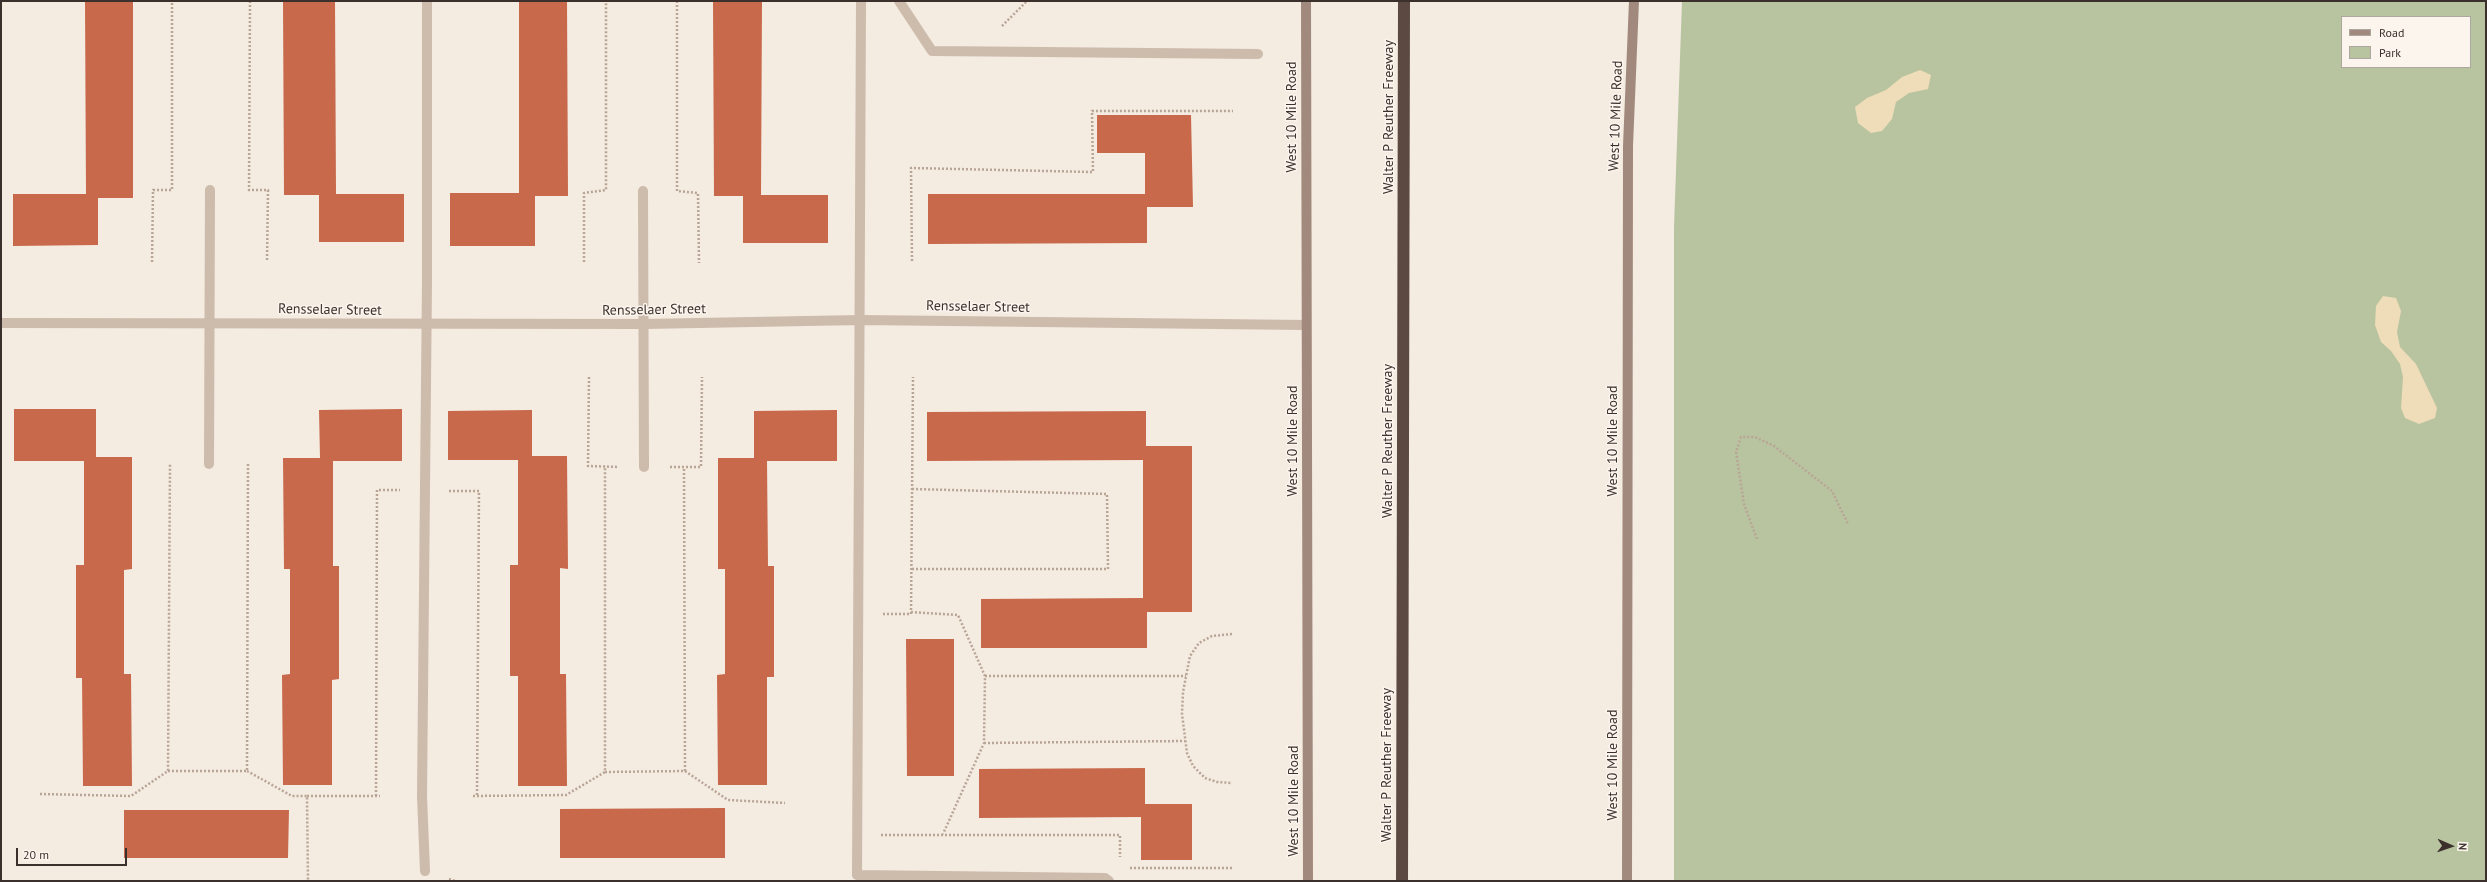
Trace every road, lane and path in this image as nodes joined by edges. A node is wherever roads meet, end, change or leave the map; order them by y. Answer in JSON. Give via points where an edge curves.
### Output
{"nodes":[{"id":1,"x":172,"y":1,"type":"edge"},
{"id":2,"x":250,"y":1,"type":"edge"},
{"id":3,"x":427,"y":1,"type":"edge"},
{"id":4,"x":606,"y":1,"type":"edge"},
{"id":5,"x":677,"y":1,"type":"edge"},
{"id":6,"x":861,"y":1,"type":"edge"},
{"id":7,"x":899,"y":1,"type":"edge"},
{"id":8,"x":1306,"y":1,"type":"edge"},
{"id":9,"x":1404,"y":1,"type":"edge"},
{"id":10,"x":1634,"y":1,"type":"edge"},
{"id":11,"x":1258,"y":54,"type":"dead end"},
{"id":12,"x":1233,"y":111,"type":"dead end"},
{"id":13,"x":210,"y":190,"type":"dead end"},
{"id":14,"x":643,"y":191,"type":"dead end"},
{"id":15,"x":912,"y":261,"type":"dead end"},
{"id":16,"x":152,"y":262,"type":"dead end"},
{"id":17,"x":267,"y":262,"type":"dead end"},
{"id":18,"x":584,"y":262,"type":"dead end"},
{"id":19,"x":699,"y":263,"type":"dead end"},
{"id":20,"x":861,"y":320,"type":"junction"},
{"id":21,"x":208,"y":322,"type":"junction"},
{"id":22,"x":1,"y":323,"type":"edge"},
{"id":23,"x":644,"y":324,"type":"junction"},
{"id":24,"x":426,"y":325,"type":"junction"},
{"id":25,"x":1306,"y":325,"type":"junction"},
{"id":26,"x":913,"y":377,"type":"dead end"},
{"id":27,"x":170,"y":464,"type":"dead end"},
{"id":28,"x":209,"y":464,"type":"dead end"},
{"id":29,"x":248,"y":464,"type":"dead end"},
{"id":30,"x":605,"y":466,"type":"dead end"},
{"id":31,"x":644,"y":467,"type":"dead end"},
{"id":32,"x":684,"y":467,"type":"dead end"},
{"id":33,"x":912,"y":489,"type":"junction"},
{"id":34,"x":1848,"y":524,"type":"dead end"},
{"id":35,"x":1757,"y":539,"type":"dead end"},
{"id":36,"x":912,"y":569,"type":"junction"},
{"id":37,"x":911,"y":612,"type":"junction"},
{"id":38,"x":879,"y":614,"type":"dead end"},
{"id":39,"x":1232,"y":634,"type":"dead end"},
{"id":40,"x":985,"y":676,"type":"junction"},
{"id":41,"x":1186,"y":676,"type":"junction"},
{"id":42,"x":1185,"y":741,"type":"junction"},
{"id":43,"x":984,"y":743,"type":"junction"},
{"id":44,"x":168,"y":771,"type":"junction"},
{"id":45,"x":248,"y":771,"type":"junction"},
{"id":46,"x":685,"y":771,"type":"junction"},
{"id":47,"x":605,"y":772,"type":"junction"},
{"id":48,"x":1232,"y":783,"type":"dead end"},
{"id":49,"x":40,"y":794,"type":"dead end"},
{"id":50,"x":307,"y":796,"type":"junction"},
{"id":51,"x":380,"y":796,"type":"dead end"},
{"id":52,"x":473,"y":796,"type":"dead end"},
{"id":53,"x":785,"y":803,"type":"dead end"},
{"id":54,"x":943,"y":834,"type":"junction"},
{"id":55,"x":878,"y":835,"type":"dead end"},
{"id":56,"x":1120,"y":861,"type":"dead end"},
{"id":57,"x":1127,"y":868,"type":"dead end"},
{"id":58,"x":1232,"y":868,"type":"dead end"},
{"id":59,"x":425,"y":871,"type":"dead end"},
{"id":60,"x":308,"y":881,"type":"edge"},
{"id":61,"x":1109,"y":881,"type":"edge"},
{"id":62,"x":1308,"y":881,"type":"edge"},
{"id":63,"x":1402,"y":881,"type":"edge"},
{"id":64,"x":1627,"y":881,"type":"edge"}],
"edges":[{"from":1,"to":16,"type":"path","via":[[172,190],[153,190]]},
{"from":2,"to":17,"type":"path","via":[[249,190],[268,190]]},
{"from":3,"to":24,"type":"street"},
{"from":4,"to":18,"type":"path","via":[[606,190],[584,193]]},
{"from":5,"to":19,"type":"path","via":[[677,191],[698,193]]},
{"from":6,"to":20,"type":"street"},
{"from":7,"to":11,"type":"street","via":[[932,51]]},
{"from":8,"to":25,"type":"main road","name":"West 10 Mile Road"},
{"from":9,"to":63,"type":"highway","name":"Walter P Reuther Freeway"},
{"from":10,"to":64,"type":"main road","name":"West 10 Mile Road","via":[[1628,146]]},
{"from":12,"to":15,"type":"path","via":[[1092,110],[1093,172],[912,168]]},
{"from":13,"to":21,"type":"street"},
{"from":14,"to":23,"type":"street"},
{"from":20,"to":23,"type":"street","name":"Rensselaer Street"},
{"from":20,"to":25,"type":"street","name":"Rensselaer Street"},
{"from":20,"to":61,"type":"street","via":[[857,875],[1105,878]]},
{"from":21,"to":22,"type":"street","name":"Rensselaer Street"},
{"from":21,"to":24,"type":"street","name":"Rensselaer Street"},
{"from":21,"to":28,"type":"street"},
{"from":23,"to":24,"type":"street","name":"Rensselaer Street"},
{"from":23,"to":31,"type":"street"},
{"from":24,"to":59,"type":"street","via":[[422,796]]},
{"from":25,"to":62,"type":"main road","name":"West 10 Mile Road"},
{"from":26,"to":33,"type":"path"},
{"from":27,"to":44,"type":"path"},
{"from":29,"to":45,"type":"path"},
{"from":30,"to":47,"type":"path"},
{"from":32,"to":46,"type":"path"},
{"from":33,"to":36,"type":"path"},
{"from":33,"to":36,"type":"path","via":[[1107,494],[1108,569]]},
{"from":34,"to":35,"type":"path","via":[[1832,491],[1774,446],[1755,437],[1741,437],[1736,452],[1744,504]]},
{"from":36,"to":37,"type":"path"},
{"from":37,"to":38,"type":"path"},
{"from":37,"to":40,"type":"path","via":[[958,615]]},
{"from":39,"to":41,"type":"path","via":[[1212,636],[1199,643],[1190,656]]},
{"from":40,"to":41,"type":"path"},
{"from":40,"to":43,"type":"path"},
{"from":41,"to":42,"type":"path","via":[[1182,714]]},
{"from":42,"to":43,"type":"path"},
{"from":42,"to":48,"type":"path","via":[[1193,766],[1205,778]]},
{"from":43,"to":54,"type":"path"},
{"from":44,"to":45,"type":"path"},
{"from":44,"to":49,"type":"path","via":[[132,796]]},
{"from":45,"to":50,"type":"path","via":[[292,796]]},
{"from":46,"to":47,"type":"path"},
{"from":46,"to":53,"type":"path","via":[[728,800]]},
{"from":47,"to":52,"type":"path","via":[[566,795]]},
{"from":50,"to":51,"type":"path"},
{"from":50,"to":60,"type":"path"},
{"from":54,"to":55,"type":"path"},
{"from":54,"to":56,"type":"path","via":[[1120,835]]},
{"from":57,"to":58,"type":"path"}]}
